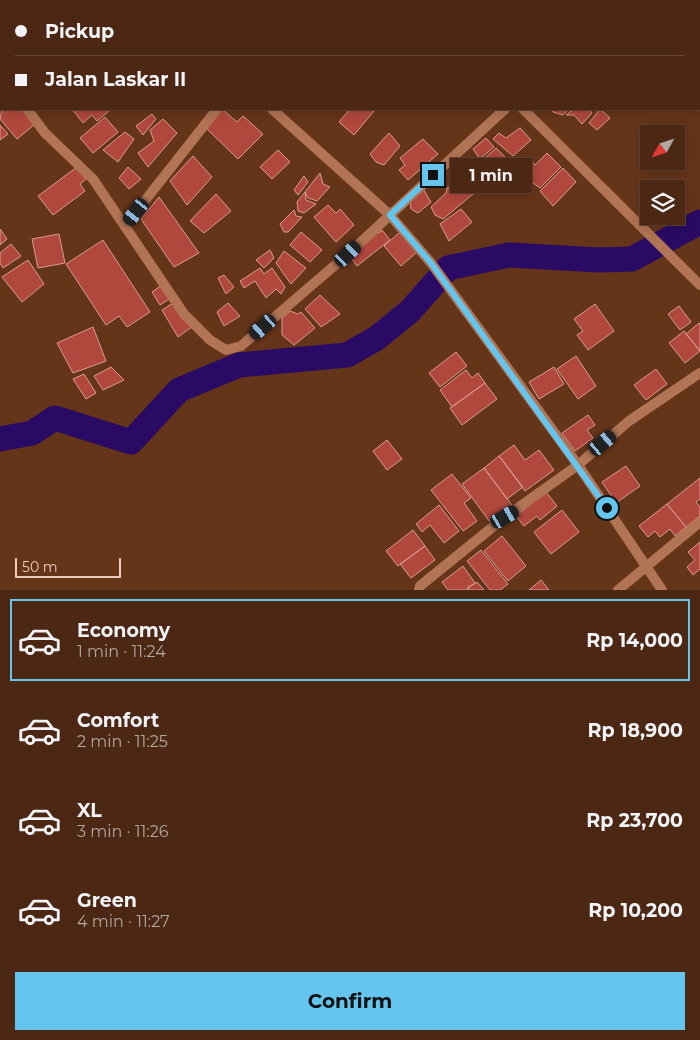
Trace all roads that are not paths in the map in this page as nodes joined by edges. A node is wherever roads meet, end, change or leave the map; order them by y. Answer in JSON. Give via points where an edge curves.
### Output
{"nodes":[{"id":1,"x":27,"y":110,"type":"edge"},
{"id":2,"x":216,"y":110,"type":"edge"},
{"id":3,"x":273,"y":110,"type":"edge"},
{"id":4,"x":504,"y":110,"type":"edge"},
{"id":5,"x":524,"y":110,"type":"edge"},
{"id":6,"x":390,"y":215,"type":"junction"},
{"id":7,"x":125,"y":226,"type":"junction"},
{"id":8,"x":698,"y":283,"type":"edge"},
{"id":9,"x":700,"y":373,"type":"edge"},
{"id":10,"x":578,"y":465,"type":"junction"},
{"id":11,"x":700,"y":522,"type":"edge"},
{"id":12,"x":647,"y":566,"type":"junction"},
{"id":13,"x":418,"y":589,"type":"edge"},
{"id":14,"x":618,"y":590,"type":"edge"},
{"id":15,"x":662,"y":590,"type":"edge"}],
"edges":[{"from":1,"to":7,"type":"street","via":[[93,179]]},
{"from":2,"to":7,"type":"street"},
{"from":3,"to":6,"type":"street"},
{"from":4,"to":6,"type":"street"},
{"from":5,"to":8,"type":"street"},
{"from":6,"to":7,"type":"street","via":[[241,346],[226,350],[210,340],[184,314]]},
{"from":6,"to":10,"type":"street","via":[[431,263]]},
{"from":9,"to":10,"type":"street","via":[[629,421]]},
{"from":10,"to":12,"type":"street"},
{"from":10,"to":13,"type":"street","via":[[505,517]]},
{"from":11,"to":12,"type":"street"},
{"from":12,"to":14,"type":"street"},
{"from":12,"to":15,"type":"street"}]}
